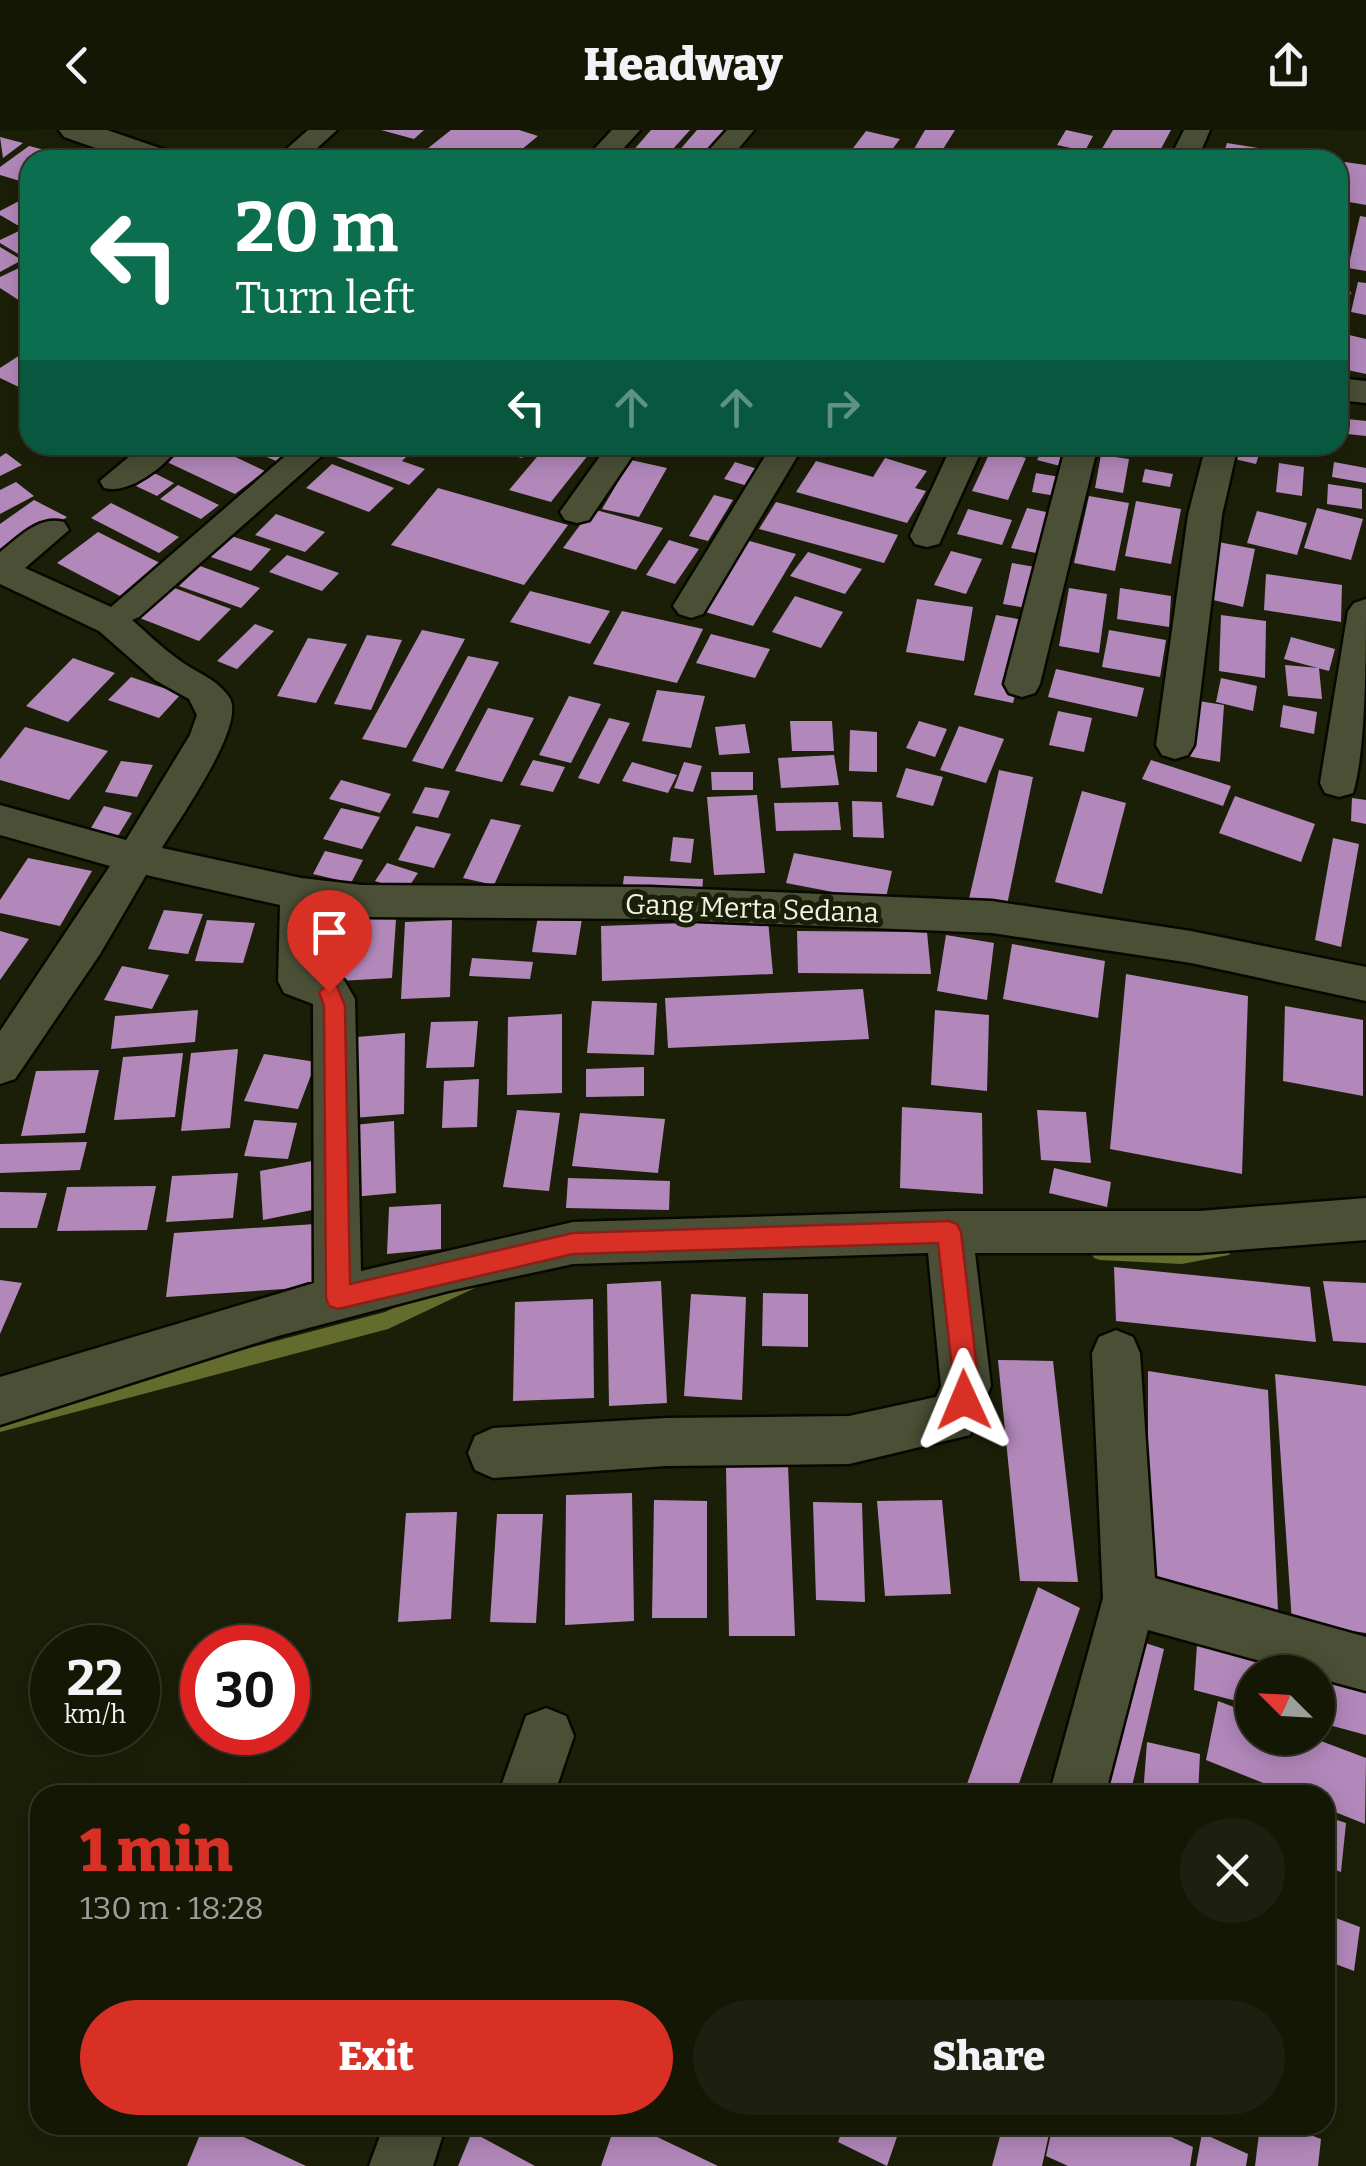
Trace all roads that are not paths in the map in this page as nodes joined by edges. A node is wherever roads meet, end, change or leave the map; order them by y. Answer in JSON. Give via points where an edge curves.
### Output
{"nodes":[{"id":1,"x":75,"y":130,"type":"edge"},
{"id":2,"x":324,"y":130,"type":"edge"},
{"id":3,"x":627,"y":130,"type":"edge"},
{"id":4,"x":741,"y":130,"type":"edge"},
{"id":5,"x":133,"y":150,"type":"edge"},
{"id":6,"x":300,"y":150,"type":"edge"},
{"id":7,"x":608,"y":150,"type":"edge"},
{"id":8,"x":723,"y":150,"type":"edge"},
{"id":9,"x":150,"y":455,"type":"edge"},
{"id":10,"x":306,"y":455,"type":"edge"},
{"id":11,"x":617,"y":455,"type":"edge"},
{"id":12,"x":782,"y":455,"type":"edge"},
{"id":13,"x":963,"y":455,"type":"edge"},
{"id":14,"x":1079,"y":455,"type":"edge"},
{"id":15,"x":1220,"y":455,"type":"edge"},
{"id":16,"x":116,"y":480,"type":"dead end"},
{"id":17,"x":577,"y":512,"type":"dead end"},
{"id":18,"x":52,"y":530,"type":"dead end"},
{"id":19,"x":927,"y":536,"type":"dead end"},
{"id":20,"x":10,"y":575,"type":"edge"},
{"id":21,"x":691,"y":606,"type":"dead end"},
{"id":22,"x":127,"y":609,"type":"dead end"},
{"id":23,"x":0,"y":611,"type":"edge"},
{"id":24,"x":1366,"y":612,"type":"edge"},
{"id":25,"x":1022,"y":684,"type":"dead end"},
{"id":26,"x":1175,"y":745,"type":"dead end"},
{"id":27,"x":1339,"y":784,"type":"dead end"},
{"id":28,"x":0,"y":820,"type":"edge"},
{"id":29,"x":137,"y":858,"type":"junction"},
{"id":30,"x":301,"y":894,"type":"junction"},
{"id":31,"x":1366,"y":984,"type":"edge"},
{"id":32,"x":0,"y":1066,"type":"edge"},
{"id":33,"x":1366,"y":1219,"type":"edge"},
{"id":34,"x":949,"y":1232,"type":"junction"},
{"id":35,"x":338,"y":1298,"type":"junction"},
{"id":36,"x":1116,"y":1353,"type":"dead end"},
{"id":37,"x":0,"y":1401,"type":"edge"},
{"id":38,"x":493,"y":1452,"type":"dead end"},
{"id":39,"x":1130,"y":1598,"type":"junction"},
{"id":40,"x":1366,"y":1664,"type":"edge"},
{"id":41,"x":546,"y":1736,"type":"dead end"},
{"id":42,"x":529,"y":1785,"type":"edge"},
{"id":43,"x":1080,"y":1785,"type":"edge"},
{"id":44,"x":412,"y":2135,"type":"edge"},
{"id":45,"x":402,"y":2166,"type":"edge"}],
"edges":[{"from":1,"to":5,"type":"street"},
{"from":2,"to":6,"type":"street"},
{"from":3,"to":7,"type":"street"},
{"from":4,"to":8,"type":"street"},
{"from":9,"to":16,"type":"street"},
{"from":10,"to":22,"type":"street"},
{"from":11,"to":17,"type":"street"},
{"from":12,"to":21,"type":"street"},
{"from":13,"to":19,"type":"street"},
{"from":14,"to":25,"type":"street"},
{"from":15,"to":26,"type":"street","via":[[1205,515]]},
{"from":18,"to":20,"type":"street"},
{"from":20,"to":23,"type":"street"},
{"from":20,"to":29,"type":"street","via":[[112,622],[216,706],[208,737]]},
{"from":24,"to":27,"type":"street"},
{"from":28,"to":29,"type":"street","name":"Gang Merta Sedana"},
{"from":29,"to":30,"type":"street","name":"Gang Merta Sedana"},
{"from":29,"to":32,"type":"street"},
{"from":30,"to":31,"type":"street","name":"Gang Merta Sedana","via":[[362,902],[650,903],[992,917]]},
{"from":30,"to":35,"type":"street","via":[[299,980],[334,999]]},
{"from":33,"to":34,"type":"street","via":[[1200,1232]]},
{"from":34,"to":35,"type":"street","via":[[573,1244]]},
{"from":34,"to":38,"type":"street","via":[[966,1386],[952,1418],[849,1440]]},
{"from":35,"to":37,"type":"street"},
{"from":36,"to":39,"type":"street"},
{"from":39,"to":40,"type":"street"},
{"from":39,"to":43,"type":"street"},
{"from":41,"to":42,"type":"street"},
{"from":44,"to":45,"type":"street"}]}
